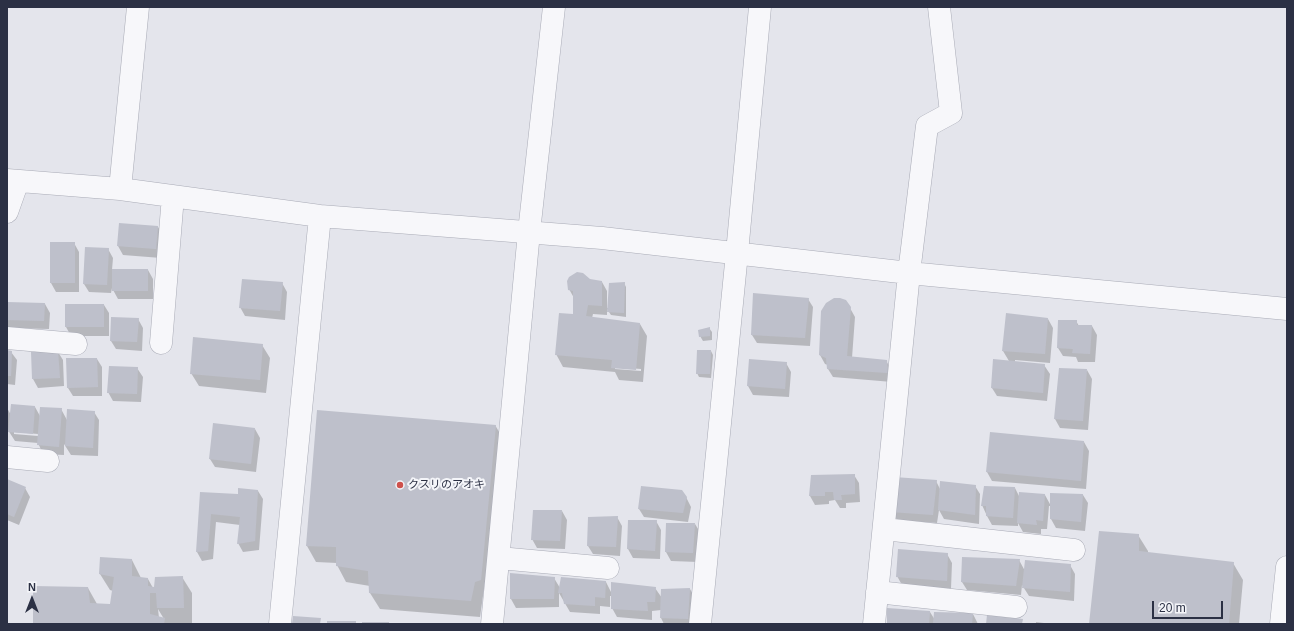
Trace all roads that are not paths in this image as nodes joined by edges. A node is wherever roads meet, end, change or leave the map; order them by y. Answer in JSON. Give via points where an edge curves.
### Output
{"nodes":[{"id":1,"x":138,"y":7,"type":"edge"},
{"id":2,"x":554,"y":7,"type":"edge"},
{"id":3,"x":760,"y":7,"type":"edge"},
{"id":4,"x":939,"y":7,"type":"edge"},
{"id":5,"x":12,"y":181,"type":"edge"},
{"id":6,"x":120,"y":189,"type":"junction"},
{"id":7,"x":173,"y":196,"type":"junction"},
{"id":8,"x":7,"y":212,"type":"edge"},
{"id":9,"x":320,"y":216,"type":"junction"},
{"id":10,"x":529,"y":232,"type":"junction"},
{"id":11,"x":737,"y":253,"type":"junction"},
{"id":12,"x":909,"y":273,"type":"junction"},
{"id":13,"x":1287,"y":309,"type":"edge"},
{"id":14,"x":7,"y":338,"type":"edge"},
{"id":15,"x":161,"y":343,"type":"dead end"},
{"id":16,"x":76,"y":344,"type":"dead end"},
{"id":17,"x":7,"y":457,"type":"edge"},
{"id":18,"x":48,"y":461,"type":"dead end"},
{"id":19,"x":884,"y":528,"type":"junction"},
{"id":20,"x":1074,"y":550,"type":"dead end"},
{"id":21,"x":499,"y":558,"type":"junction"},
{"id":22,"x":1287,"y":567,"type":"edge"},
{"id":23,"x":608,"y":568,"type":"dead end"},
{"id":24,"x":877,"y":592,"type":"junction"},
{"id":25,"x":1016,"y":607,"type":"dead end"},
{"id":26,"x":280,"y":624,"type":"edge"},
{"id":27,"x":496,"y":624,"type":"edge"},
{"id":28,"x":700,"y":624,"type":"edge"},
{"id":29,"x":874,"y":624,"type":"edge"},
{"id":30,"x":1282,"y":624,"type":"edge"}],
"edges":[{"from":1,"to":6,"type":"street"},
{"from":2,"to":10,"type":"street"},
{"from":3,"to":11,"type":"street"},
{"from":4,"to":12,"type":"street","via":[[950,114],[926,126]]},
{"from":5,"to":6,"type":"street"},
{"from":5,"to":8,"type":"street"},
{"from":6,"to":7,"type":"street"},
{"from":7,"to":9,"type":"street"},
{"from":7,"to":15,"type":"street"},
{"from":9,"to":10,"type":"street"},
{"from":9,"to":26,"type":"street"},
{"from":10,"to":11,"type":"street"},
{"from":10,"to":21,"type":"street"},
{"from":11,"to":12,"type":"street"},
{"from":11,"to":28,"type":"street"},
{"from":12,"to":13,"type":"street"},
{"from":12,"to":19,"type":"street"},
{"from":14,"to":16,"type":"street"},
{"from":17,"to":18,"type":"street"},
{"from":19,"to":20,"type":"street"},
{"from":19,"to":24,"type":"street"},
{"from":21,"to":23,"type":"street"},
{"from":21,"to":27,"type":"street"},
{"from":22,"to":30,"type":"street"},
{"from":24,"to":25,"type":"street"},
{"from":24,"to":29,"type":"street"}]}
